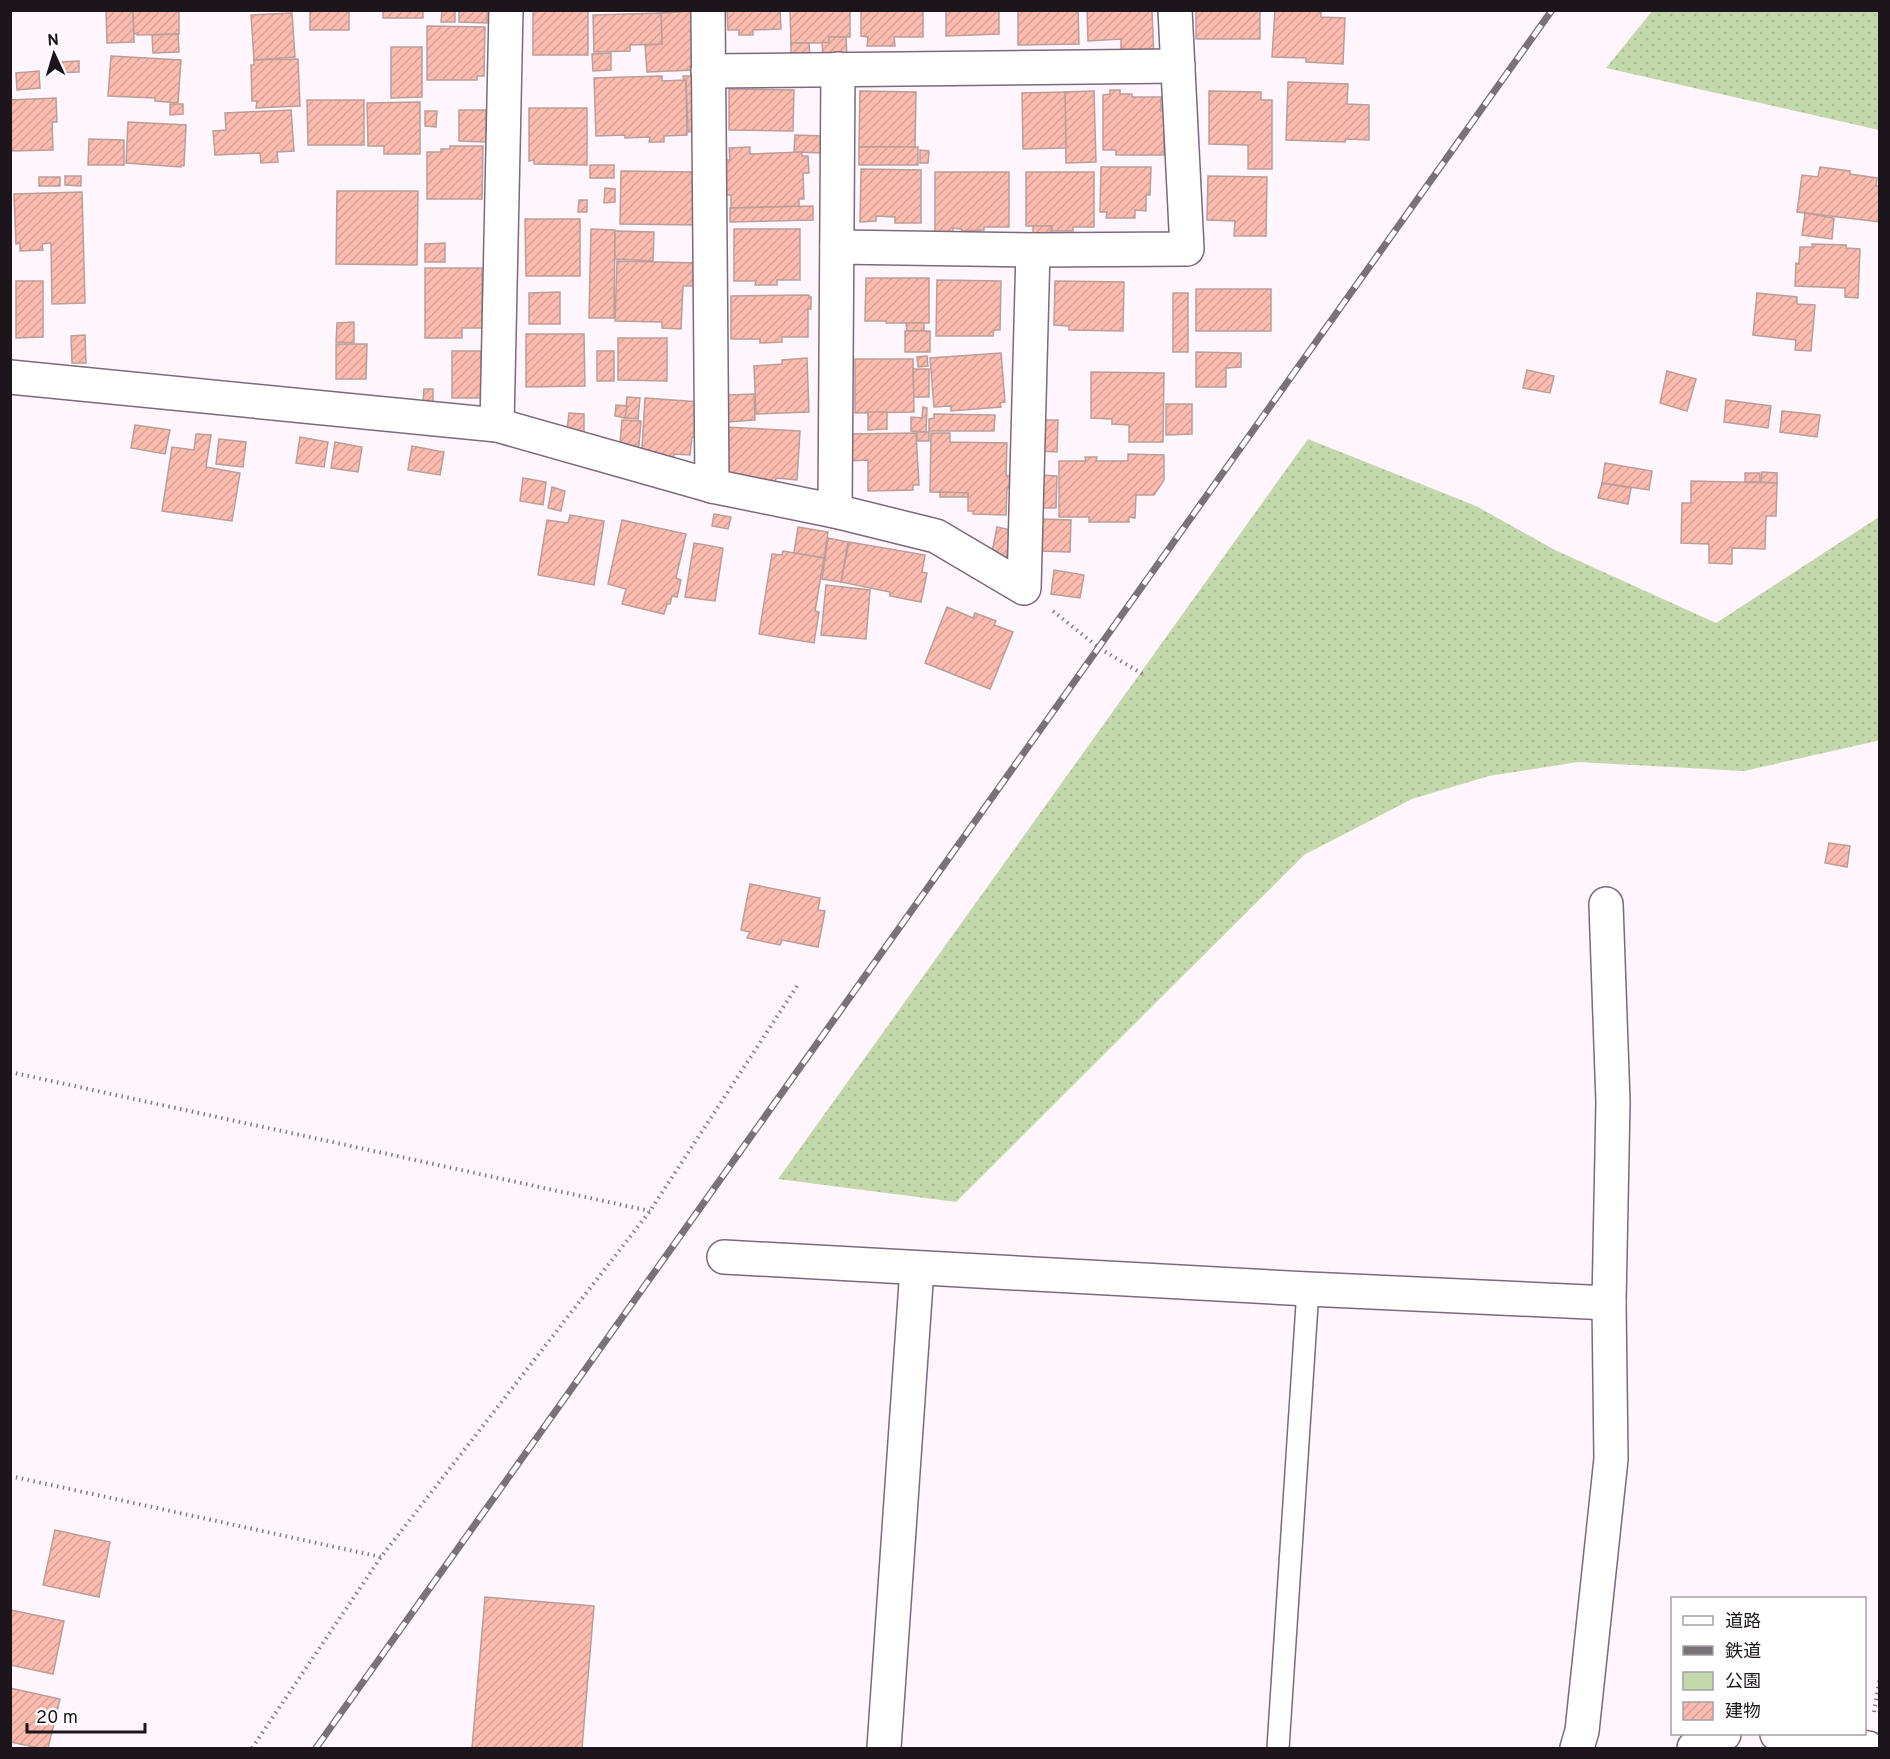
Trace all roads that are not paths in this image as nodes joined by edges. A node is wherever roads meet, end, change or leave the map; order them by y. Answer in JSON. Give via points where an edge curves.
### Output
{"nodes":[{"id":1,"x":506,"y":10,"type":"edge"},
{"id":2,"x":708,"y":10,"type":"edge"},
{"id":3,"x":1175,"y":10,"type":"edge"},
{"id":4,"x":1178,"y":66,"type":"junction"},
{"id":5,"x":838,"y":69,"type":"junction"},
{"id":6,"x":708,"y":71,"type":"junction"},
{"id":7,"x":837,"y":247,"type":"junction"},
{"id":8,"x":1033,"y":250,"type":"junction"},
{"id":9,"x":10,"y":377,"type":"edge"},
{"id":10,"x":497,"y":425,"type":"junction"},
{"id":11,"x":712,"y":486,"type":"junction"},
{"id":12,"x":835,"y":511,"type":"junction"},
{"id":13,"x":1606,"y":904,"type":"dead end"},
{"id":14,"x":724,"y":1257,"type":"dead end"},
{"id":15,"x":917,"y":1268,"type":"junction"},
{"id":16,"x":1308,"y":1289,"type":"junction"},
{"id":17,"x":1609,"y":1303,"type":"junction"},
{"id":18,"x":1722,"y":1735,"type":"edge"},
{"id":19,"x":1783,"y":1735,"type":"edge"},
{"id":20,"x":884,"y":1749,"type":"edge"},
{"id":21,"x":1278,"y":1749,"type":"edge"},
{"id":22,"x":1577,"y":1749,"type":"edge"},
{"id":23,"x":1694,"y":1749,"type":"edge"},
{"id":24,"x":1868,"y":1749,"type":"edge"}],
"edges":[{"from":1,"to":10,"type":"street"},
{"from":2,"to":6,"type":"street"},
{"from":3,"to":4,"type":"street"},
{"from":4,"to":5,"type":"street"},
{"from":4,"to":8,"type":"street","via":[[1187,249]]},
{"from":5,"to":6,"type":"street"},
{"from":5,"to":7,"type":"street"},
{"from":6,"to":11,"type":"street"},
{"from":7,"to":8,"type":"street"},
{"from":7,"to":12,"type":"street"},
{"from":8,"to":12,"type":"street","via":[[1024,588],[936,536]]},
{"from":9,"to":10,"type":"street"},
{"from":10,"to":11,"type":"street"},
{"from":11,"to":12,"type":"street"},
{"from":13,"to":17,"type":"street","via":[[1613,1102]]},
{"from":14,"to":15,"type":"street"},
{"from":15,"to":16,"type":"street"},
{"from":15,"to":20,"type":"street"},
{"from":16,"to":17,"type":"street"},
{"from":16,"to":21,"type":"lane"},
{"from":17,"to":22,"type":"street","via":[[1611,1459]]},
{"from":18,"to":23,"type":"street"},
{"from":19,"to":24,"type":"street"}]}
